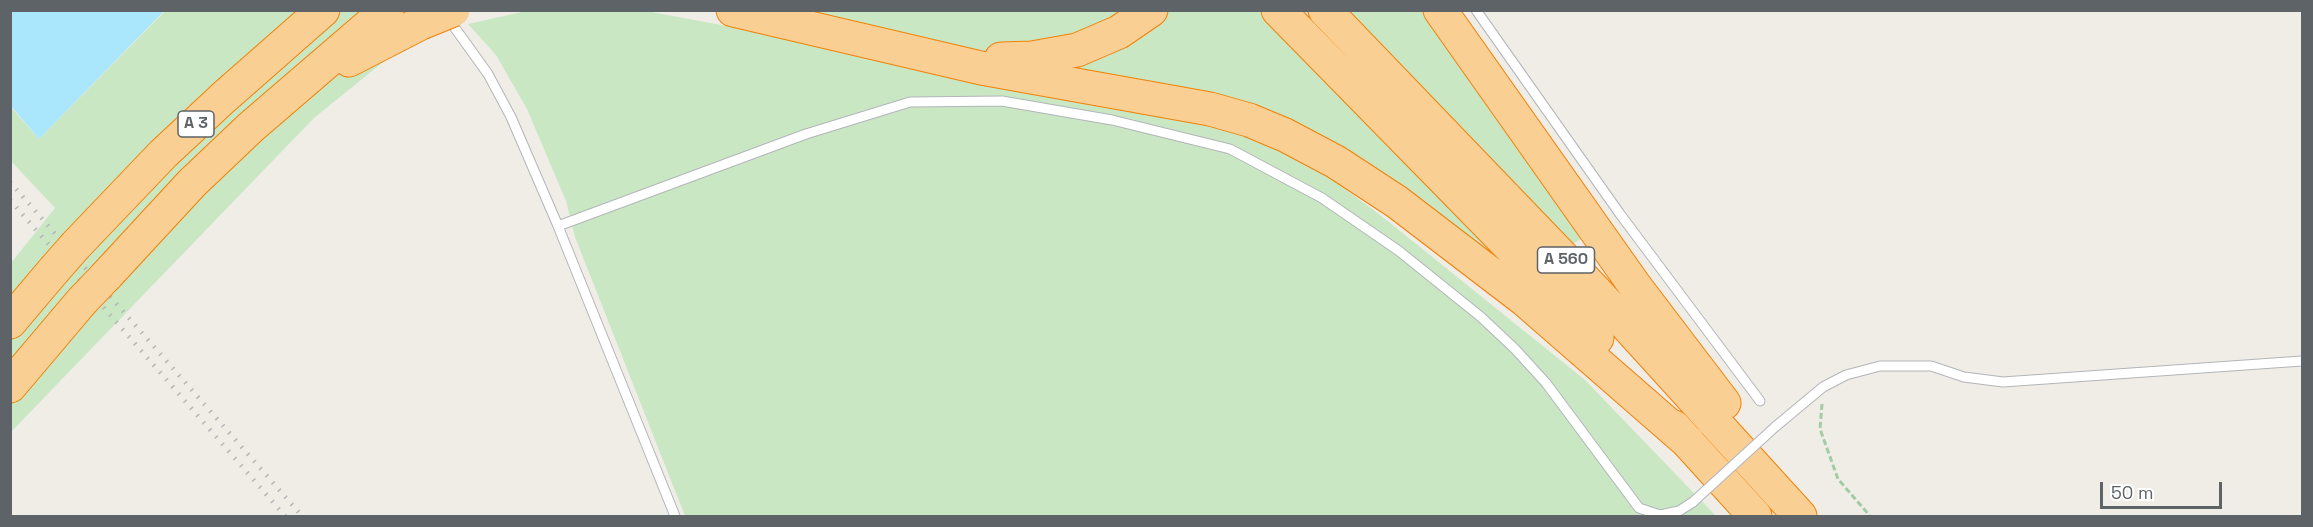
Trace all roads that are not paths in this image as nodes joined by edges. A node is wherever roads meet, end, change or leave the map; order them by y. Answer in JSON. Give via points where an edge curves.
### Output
{"nodes":[{"id":1,"x":322,"y":10,"type":"edge"},
{"id":2,"x":387,"y":10,"type":"edge"},
{"id":3,"x":453,"y":10,"type":"edge"},
{"id":4,"x":733,"y":10,"type":"edge"},
{"id":5,"x":1151,"y":10,"type":"edge"},
{"id":6,"x":1278,"y":10,"type":"edge"},
{"id":7,"x":1325,"y":10,"type":"edge"},
{"id":8,"x":1440,"y":10,"type":"edge"},
{"id":9,"x":1476,"y":10,"type":"edge"},
{"id":10,"x":432,"y":17,"type":"edge"},
{"id":11,"x":933,"y":57,"type":"junction"},
{"id":12,"x":297,"y":87,"type":"junction"},
{"id":13,"x":558,"y":226,"type":"junction"},
{"id":14,"x":10,"y":322,"type":"edge"},
{"id":15,"x":2302,"y":361,"type":"edge"},
{"id":16,"x":10,"y":386,"type":"edge"},
{"id":17,"x":1760,"y":401,"type":"dead end"},
{"id":18,"x":1688,"y":442,"type":"junction"},
{"id":19,"x":675,"y":516,"type":"edge"},
{"id":20,"x":1755,"y":516,"type":"edge"},
{"id":21,"x":1800,"y":516,"type":"edge"},
{"id":22,"x":1806,"y":516,"type":"edge"}],
"edges":[{"from":1,"to":14,"type":"highway","number":"A 3","bridge":true,"via":[[163,154],[76,245]]},
{"from":2,"to":12,"type":"highway","number":"A 3"},
{"from":3,"to":10,"type":"highway","bridge":true},
{"from":4,"to":11,"type":"highway"},
{"from":5,"to":11,"type":"highway","via":[[1109,37],[1054,55],[1009,59]]},
{"from":6,"to":18,"type":"highway","number":"A 560","via":[[1576,315]]},
{"from":7,"to":21,"type":"highway","number":"A 560","via":[[1599,295]]},
{"from":8,"to":22,"type":"highway","via":[[1635,286]]},
{"from":9,"to":17,"type":"lane","via":[[1620,214]]},
{"from":10,"to":12,"type":"highway"},
{"from":10,"to":13,"type":"lane","via":[[488,74]]},
{"from":11,"to":18,"type":"highway","via":[[1210,109],[1285,135],[1336,162],[1397,202],[1525,300]]},
{"from":12,"to":16,"type":"highway","number":"A 3","bridge":true,"via":[[192,183],[82,301]]},
{"from":13,"to":15,"type":"lane","bridge":true,"via":[[806,134],[910,102],[1002,101],[1113,120],[1230,149],[1322,198],[1399,251],[1481,317],[1546,383],[1639,508],[1660,515],[1679,511],[1693,502],[1823,387],[1846,375],[1880,366],[1931,366],[1964,377],[2003,382]]},
{"from":13,"to":19,"type":"lane"},
{"from":18,"to":20,"type":"highway","number":"A 560"}]}
